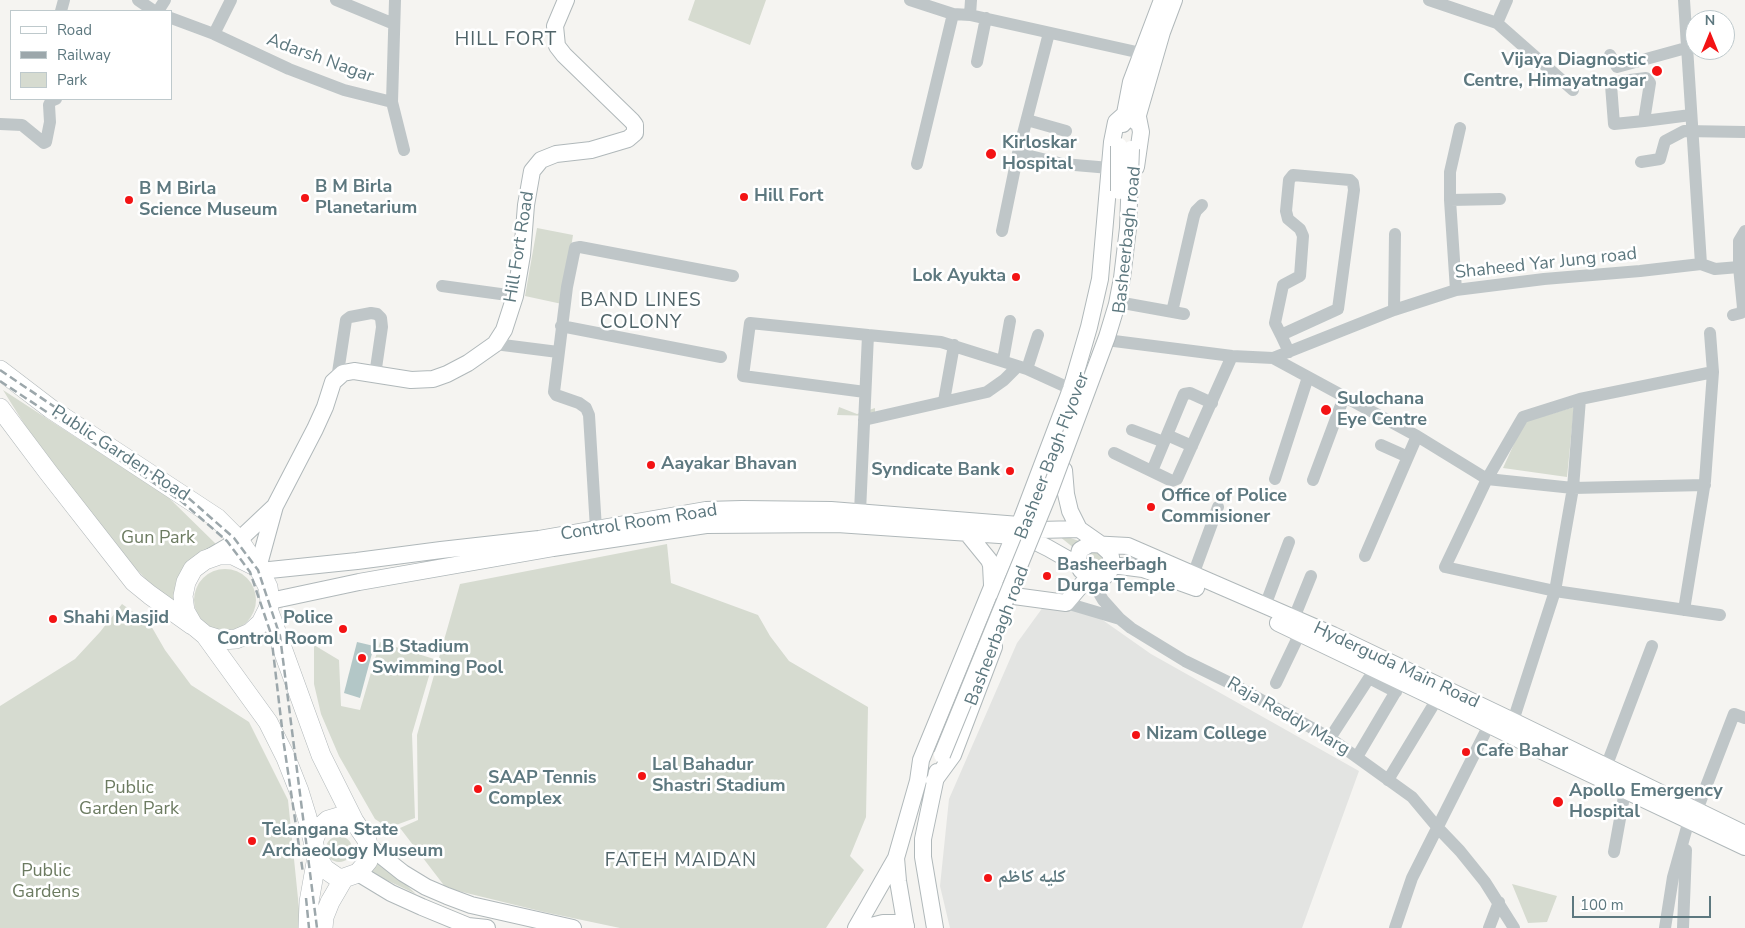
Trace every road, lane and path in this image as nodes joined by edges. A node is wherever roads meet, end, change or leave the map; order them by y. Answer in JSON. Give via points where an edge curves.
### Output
{"nodes":[{"id":1,"x":138,"y":0,"type":"edge"},
{"id":2,"x":165,"y":0,"type":"edge"},
{"id":3,"x":231,"y":0,"type":"edge"},
{"id":4,"x":336,"y":0,"type":"edge"},
{"id":5,"x":395,"y":0,"type":"edge"},
{"id":6,"x":566,"y":0,"type":"edge"},
{"id":7,"x":910,"y":0,"type":"edge"},
{"id":8,"x":971,"y":0,"type":"edge"},
{"id":9,"x":1162,"y":0,"type":"edge"},
{"id":10,"x":1174,"y":0,"type":"edge"},
{"id":11,"x":1430,"y":0,"type":"edge"},
{"id":12,"x":1507,"y":0,"type":"edge"},
{"id":13,"x":1684,"y":0,"type":"edge"},
{"id":14,"x":154,"y":10,"type":"edge"},
{"id":15,"x":157,"y":10,"type":"edge"},
{"id":16,"x":953,"y":14,"type":"junction"},
{"id":17,"x":970,"y":15,"type":"junction"},
{"id":18,"x":172,"y":18,"type":"edge"},
{"id":19,"x":986,"y":18,"type":"junction"},
{"id":20,"x":1497,"y":23,"type":"junction"},
{"id":21,"x":394,"y":24,"type":"junction"},
{"id":22,"x":1685,"y":24,"type":"edge"},
{"id":23,"x":1049,"y":32,"type":"junction"},
{"id":24,"x":214,"y":34,"type":"junction"},
{"id":25,"x":1685,"y":48,"type":"edge"},
{"id":26,"x":1141,"y":54,"type":"junction"},
{"id":27,"x":1610,"y":56,"type":"dead end"},
{"id":28,"x":1687,"y":60,"type":"edge"},
{"id":29,"x":977,"y":62,"type":"dead end"},
{"id":30,"x":1574,"y":90,"type":"dead end"},
{"id":31,"x":54,"y":100,"type":"edge"},
{"id":32,"x":392,"y":102,"type":"junction"},
{"id":33,"x":1131,"y":113,"type":"junction"},
{"id":34,"x":1690,"y":114,"type":"junction"},
{"id":35,"x":1027,"y":120,"type":"junction"},
{"id":36,"x":1644,"y":120,"type":"dead end"},
{"id":37,"x":0,"y":124,"type":"edge"},
{"id":38,"x":1460,"y":128,"type":"dead end"},
{"id":39,"x":1066,"y":131,"type":"dead end"},
{"id":40,"x":1692,"y":131,"type":"junction"},
{"id":41,"x":1745,"y":132,"type":"edge"},
{"id":42,"x":404,"y":150,"type":"dead end"},
{"id":43,"x":1018,"y":153,"type":"junction"},
{"id":44,"x":1641,"y":162,"type":"dead end"},
{"id":45,"x":917,"y":164,"type":"dead end"},
{"id":46,"x":1110,"y":168,"type":"junction"},
{"id":47,"x":1500,"y":199,"type":"dead end"},
{"id":48,"x":1450,"y":200,"type":"junction"},
{"id":49,"x":1202,"y":206,"type":"dead end"},
{"id":50,"x":1002,"y":231,"type":"dead end"},
{"id":51,"x":1745,"y":231,"type":"edge"},
{"id":52,"x":1395,"y":234,"type":"dead end"},
{"id":53,"x":1701,"y":264,"type":"junction"},
{"id":54,"x":1739,"y":267,"type":"junction"},
{"id":55,"x":733,"y":276,"type":"dead end"},
{"id":56,"x":442,"y":286,"type":"dead end"},
{"id":57,"x":1456,"y":290,"type":"junction"},
{"id":58,"x":515,"y":296,"type":"junction"},
{"id":59,"x":1123,"y":303,"type":"junction"},
{"id":60,"x":1394,"y":310,"type":"junction"},
{"id":61,"x":1733,"y":315,"type":"dead end"},
{"id":62,"x":1010,"y":321,"type":"dead end"},
{"id":63,"x":561,"y":326,"type":"junction"},
{"id":64,"x":1710,"y":333,"type":"dead end"},
{"id":65,"x":868,"y":335,"type":"junction"},
{"id":66,"x":1038,"y":335,"type":"dead end"},
{"id":67,"x":1281,"y":335,"type":"junction"},
{"id":68,"x":1114,"y":341,"type":"junction"},
{"id":69,"x":494,"y":344,"type":"junction"},
{"id":70,"x":954,"y":345,"type":"junction"},
{"id":71,"x":558,"y":352,"type":"junction"},
{"id":72,"x":1289,"y":352,"type":"junction"},
{"id":73,"x":1232,"y":356,"type":"junction"},
{"id":74,"x":721,"y":357,"type":"dead end"},
{"id":75,"x":1273,"y":358,"type":"junction"},
{"id":76,"x":1003,"y":360,"type":"junction"},
{"id":77,"x":1023,"y":368,"type":"junction"},
{"id":78,"x":0,"y":370,"type":"edge"},
{"id":79,"x":1713,"y":372,"type":"junction"},
{"id":80,"x":375,"y":375,"type":"junction"},
{"id":81,"x":1308,"y":377,"type":"junction"},
{"id":82,"x":336,"y":379,"type":"junction"},
{"id":83,"x":1071,"y":389,"type":"junction"},
{"id":84,"x":865,"y":392,"type":"junction"},
{"id":85,"x":1344,"y":397,"type":"junction"},
{"id":86,"x":1580,"y":399,"type":"junction"},
{"id":87,"x":944,"y":401,"type":"junction"},
{"id":88,"x":1212,"y":403,"type":"junction"},
{"id":89,"x":0,"y":408,"type":"edge"},
{"id":90,"x":864,"y":420,"type":"junction"},
{"id":91,"x":1132,"y":430,"type":"dead end"},
{"id":92,"x":1417,"y":436,"type":"junction"},
{"id":93,"x":1166,"y":439,"type":"junction"},
{"id":94,"x":1382,"y":445,"type":"dead end"},
{"id":95,"x":1192,"y":446,"type":"junction"},
{"id":96,"x":1114,"y":453,"type":"dead end"},
{"id":97,"x":1408,"y":457,"type":"junction"},
{"id":98,"x":1064,"y":470,"type":"junction"},
{"id":99,"x":1152,"y":471,"type":"junction"},
{"id":100,"x":1276,"y":479,"type":"dead end"},
{"id":101,"x":1487,"y":479,"type":"junction"},
{"id":102,"x":1312,"y":480,"type":"dead end"},
{"id":103,"x":1705,"y":485,"type":"junction"},
{"id":104,"x":1573,"y":488,"type":"junction"},
{"id":105,"x":275,"y":506,"type":"junction"},
{"id":106,"x":1218,"y":507,"type":"dead end"},
{"id":107,"x":860,"y":512,"type":"junction"},
{"id":108,"x":693,"y":520,"type":"junction"},
{"id":109,"x":596,"y":529,"type":"junction"},
{"id":110,"x":1080,"y":529,"type":"junction"},
{"id":111,"x":1017,"y":530,"type":"junction"},
{"id":112,"x":967,"y":533,"type":"junction"},
{"id":113,"x":1037,"y":536,"type":"junction"},
{"id":114,"x":239,"y":540,"type":"junction"},
{"id":115,"x":1290,"y":542,"type":"dead end"},
{"id":116,"x":1099,"y":543,"type":"junction"},
{"id":117,"x":1365,"y":556,"type":"dead end"},
{"id":118,"x":205,"y":560,"type":"junction"},
{"id":119,"x":1112,"y":565,"type":"junction"},
{"id":120,"x":258,"y":568,"type":"junction"},
{"id":121,"x":1083,"y":571,"type":"junction"},
{"id":122,"x":1193,"y":575,"type":"junction"},
{"id":123,"x":1311,"y":576,"type":"dead end"},
{"id":124,"x":992,"y":587,"type":"junction"},
{"id":125,"x":1556,"y":591,"type":"junction"},
{"id":126,"x":1014,"y":596,"type":"junction"},
{"id":127,"x":1066,"y":603,"type":"junction"},
{"id":128,"x":269,"y":605,"type":"junction"},
{"id":129,"x":1265,"y":606,"type":"junction"},
{"id":130,"x":1684,"y":610,"type":"junction"},
{"id":131,"x":1720,"y":615,"type":"dead end"},
{"id":132,"x":1120,"y":619,"type":"junction"},
{"id":133,"x":1297,"y":626,"type":"junction"},
{"id":134,"x":199,"y":630,"type":"junction"},
{"id":135,"x":1652,"y":646,"type":"dead end"},
{"id":136,"x":1276,"y":683,"type":"dead end"},
{"id":137,"x":1399,"y":687,"type":"junction"},
{"id":138,"x":1437,"y":699,"type":"junction"},
{"id":139,"x":1745,"y":718,"type":"edge"},
{"id":140,"x":1513,"y":721,"type":"junction"},
{"id":141,"x":1489,"y":725,"type":"junction"},
{"id":142,"x":1330,"y":738,"type":"junction"},
{"id":143,"x":1357,"y":757,"type":"junction"},
{"id":144,"x":1606,"y":767,"type":"junction"},
{"id":145,"x":1388,"y":780,"type":"junction"},
{"id":146,"x":926,"y":781,"type":"junction"},
{"id":147,"x":1626,"y":791,"type":"junction"},
{"id":148,"x":340,"y":792,"type":"junction"},
{"id":149,"x":304,"y":808,"type":"junction"},
{"id":150,"x":1691,"y":820,"type":"junction"},
{"id":151,"x":354,"y":821,"type":"junction"},
{"id":152,"x":1438,"y":828,"type":"junction"},
{"id":153,"x":1745,"y":834,"type":"edge"},
{"id":154,"x":369,"y":846,"type":"junction"},
{"id":155,"x":1745,"y":847,"type":"edge"},
{"id":156,"x":315,"y":850,"type":"junction"},
{"id":157,"x":1614,"y":852,"type":"dead end"},
{"id":158,"x":896,"y":858,"type":"junction"},
{"id":159,"x":351,"y":876,"type":"junction"},
{"id":160,"x":1499,"y":902,"type":"junction"},
{"id":161,"x":471,"y":905,"type":"junction"},
{"id":162,"x":422,"y":907,"type":"junction"},
{"id":163,"x":468,"y":927,"type":"edge"},
{"id":164,"x":906,"y":927,"type":"edge"},
{"id":165,"x":308,"y":928,"type":"edge"},
{"id":166,"x":323,"y":928,"type":"edge"},
{"id":167,"x":437,"y":928,"type":"edge"},
{"id":168,"x":487,"y":928,"type":"edge"},
{"id":169,"x":573,"y":928,"type":"edge"},
{"id":170,"x":856,"y":928,"type":"edge"},
{"id":171,"x":863,"y":928,"type":"edge"},
{"id":172,"x":935,"y":928,"type":"edge"},
{"id":173,"x":1395,"y":928,"type":"edge"},
{"id":174,"x":1489,"y":928,"type":"edge"},
{"id":175,"x":1514,"y":928,"type":"edge"},
{"id":176,"x":1665,"y":928,"type":"edge"},
{"id":177,"x":1682,"y":928,"type":"edge"}],
"edges":[{"from":1,"to":14,"type":"street"},
{"from":2,"to":15,"type":"street"},
{"from":3,"to":24,"type":"street"},
{"from":4,"to":21,"type":"street"},
{"from":5,"to":21,"type":"street","name":"Adarsh Nagar"},
{"from":6,"to":58,"type":"main road","name":"Hill Fort Road","via":[[555,26],[557,46],[632,121],[636,130],[632,137],[616,144],[556,154],[541,160],[532,172]]},
{"from":7,"to":16,"type":"street"},
{"from":8,"to":17,"type":"street"},
{"from":9,"to":26,"type":"main road"},
{"from":10,"to":33,"type":"main road"},
{"from":11,"to":20,"type":"street"},
{"from":12,"to":20,"type":"street"},
{"from":13,"to":22,"type":"street"},
{"from":16,"to":17,"type":"street"},
{"from":16,"to":45,"type":"street"},
{"from":17,"to":19,"type":"street"},
{"from":18,"to":24,"type":"street","name":"Adarsh Nagar"},
{"from":19,"to":23,"type":"street"},
{"from":19,"to":29,"type":"street"},
{"from":20,"to":30,"type":"street"},
{"from":21,"to":32,"type":"street","name":"Adarsh Nagar"},
{"from":23,"to":26,"type":"street"},
{"from":23,"to":35,"type":"street"},
{"from":24,"to":32,"type":"street","name":"Adarsh Nagar","via":[[289,69],[344,90]]},
{"from":25,"to":27,"type":"street","via":[[1617,67]]},
{"from":26,"to":33,"type":"main road","via":[[1132,82]]},
{"from":28,"to":34,"type":"street"},
{"from":31,"to":37,"type":"street","via":[[48,105],[50,122],[44,143],[22,125]]},
{"from":32,"to":42,"type":"street"},
{"from":33,"to":46,"type":"main road","name":"Basheerbagh road","via":[[1116,122]]},
{"from":33,"to":59,"type":"main road","name":"Basheerbagh road","via":[[1141,132]]},
{"from":33,"to":146,"type":"main road","name":"Basheer Bagh Flyover","bridge":true,"via":[[1109,292],[1097,340]]},
{"from":34,"to":36,"type":"street"},
{"from":34,"to":40,"type":"street"},
{"from":35,"to":39,"type":"street"},
{"from":35,"to":43,"type":"street"},
{"from":38,"to":48,"type":"street","via":[[1450,172]]},
{"from":40,"to":41,"type":"street"},
{"from":40,"to":44,"type":"street","via":[[1684,131],[1665,141],[1660,159]]},
{"from":40,"to":53,"type":"street"},
{"from":43,"to":46,"type":"street","via":[[1063,164]]},
{"from":43,"to":50,"type":"street"},
{"from":46,"to":83,"type":"main road","name":"Basheerbagh road","via":[[1100,279]]},
{"from":47,"to":48,"type":"street"},
{"from":48,"to":57,"type":"street"},
{"from":49,"to":59,"type":"street","via":[[1194,216],[1178,313]]},
{"from":51,"to":54,"type":"street","via":[[1739,240]]},
{"from":52,"to":60,"type":"street"},
{"from":53,"to":54,"type":"street","name":"Shaheed Yar Jung road","via":[[1715,269]]},
{"from":53,"to":57,"type":"street","name":"Shaheed Yar Jung road"},
{"from":54,"to":61,"type":"street","via":[[1743,308],[1741,313]]},
{"from":55,"to":63,"type":"street","via":[[577,247]]},
{"from":56,"to":58,"type":"street"},
{"from":57,"to":60,"type":"street","name":"Shaheed Yar Jung road"},
{"from":58,"to":69,"type":"main road","name":"Hill Fort Road","via":[[504,330]]},
{"from":59,"to":68,"type":"main road","name":"Basheerbagh road"},
{"from":60,"to":72,"type":"street","name":"Shaheed Yar Jung road"},
{"from":62,"to":76,"type":"street"},
{"from":63,"to":71,"type":"street"},
{"from":63,"to":74,"type":"street"},
{"from":64,"to":79,"type":"street"},
{"from":65,"to":70,"type":"street"},
{"from":65,"to":84,"type":"street"},
{"from":65,"to":84,"type":"street","via":[[750,323],[743,376]]},
{"from":66,"to":77,"type":"street"},
{"from":67,"to":67,"type":"street","via":[[1275,323],[1283,285],[1300,276],[1303,236],[1300,228],[1288,219],[1289,180],[1294,175],[1350,180],[1354,190],[1338,309]]},
{"from":67,"to":72,"type":"street"},
{"from":68,"to":73,"type":"street","name":"Shaheed Yar Jung road"},
{"from":68,"to":98,"type":"main road","name":"Basheerbagh road"},
{"from":69,"to":71,"type":"street"},
{"from":69,"to":80,"type":"main road","name":"Hill Fort Road","via":[[468,363],[433,379],[411,380]]},
{"from":70,"to":76,"type":"street"},
{"from":70,"to":87,"type":"street"},
{"from":71,"to":109,"type":"street","via":[[554,392],[579,403],[589,415]]},
{"from":72,"to":75,"type":"street","name":"Shaheed Yar Jung road"},
{"from":73,"to":75,"type":"street","name":"Shaheed Yar Jung road"},
{"from":73,"to":88,"type":"street"},
{"from":75,"to":81,"type":"street"},
{"from":76,"to":77,"type":"street"},
{"from":77,"to":83,"type":"street"},
{"from":77,"to":87,"type":"street","via":[[987,392]]},
{"from":78,"to":114,"type":"highway","name":"Public Garden Road","via":[[51,409],[217,518]]},
{"from":79,"to":86,"type":"street"},
{"from":79,"to":103,"type":"street"},
{"from":80,"to":82,"type":"main road","name":"Hill Fort Road","via":[[354,371]]},
{"from":80,"to":82,"type":"street","via":[[382,327],[381,318],[371,313],[350,316],[346,320]]},
{"from":81,"to":85,"type":"street"},
{"from":81,"to":100,"type":"street"},
{"from":82,"to":105,"type":"main road","via":[[315,429]]},
{"from":83,"to":111,"type":"main road","name":"Basheerbagh road"},
{"from":84,"to":90,"type":"street"},
{"from":85,"to":92,"type":"street"},
{"from":85,"to":102,"type":"street"},
{"from":86,"to":101,"type":"street","via":[[1523,417]]},
{"from":86,"to":104,"type":"street"},
{"from":87,"to":90,"type":"street"},
{"from":88,"to":93,"type":"street","via":[[1190,393],[1184,394]]},
{"from":88,"to":95,"type":"street"},
{"from":89,"to":134,"type":"highway","via":[[134,582]]},
{"from":90,"to":107,"type":"street"},
{"from":91,"to":93,"type":"street"},
{"from":92,"to":97,"type":"street"},
{"from":92,"to":101,"type":"street"},
{"from":93,"to":95,"type":"street"},
{"from":93,"to":99,"type":"street"},
{"from":94,"to":97,"type":"street"},
{"from":95,"to":99,"type":"street","via":[[1175,481]]},
{"from":96,"to":99,"type":"street"},
{"from":97,"to":117,"type":"street"},
{"from":98,"to":110,"type":"main road","via":[[1070,511]]},
{"from":98,"to":113,"type":"main road","name":"Basheerbagh road"},
{"from":101,"to":104,"type":"street"},
{"from":101,"to":125,"type":"street","via":[[1446,567]]},
{"from":103,"to":104,"type":"street"},
{"from":103,"to":130,"type":"street"},
{"from":104,"to":125,"type":"street"},
{"from":105,"to":114,"type":"main road"},
{"from":105,"to":120,"type":"main road"},
{"from":106,"to":122,"type":"street"},
{"from":107,"to":108,"type":"main road","name":"Control Room Road","via":[[706,510]]},
{"from":107,"to":111,"type":"main road","name":"Control Room Road"},
{"from":108,"to":109,"type":"main road","name":"Control Room Road"},
{"from":108,"to":112,"type":"main road","name":"Control Room Road","via":[[706,525],[837,524]]},
{"from":108,"to":128,"type":"main road","name":"Control Room Road","via":[[369,580]]},
{"from":109,"to":120,"type":"main road","name":"Control Room Road","via":[[358,561]]},
{"from":110,"to":113,"type":"main road"},
{"from":110,"to":116,"type":"main road"},
{"from":111,"to":112,"type":"main road","name":"Control Room Road"},
{"from":111,"to":113,"type":"main road"},
{"from":111,"to":124,"type":"main road","name":"Basheerbagh road"},
{"from":112,"to":124,"type":"main road","via":[[991,565]]},
{"from":113,"to":121,"type":"main road","name":"Raja Reddy Marg"},
{"from":113,"to":126,"type":"main road","name":"Basheerbagh road"},
{"from":114,"to":118,"type":"main road"},
{"from":114,"to":120,"type":"highway","name":"Public Garden Road"},
{"from":115,"to":129,"type":"street"},
{"from":116,"to":119,"type":"main road","via":[[1110,553]]},
{"from":116,"to":121,"type":"main road","via":[[1080,550],[1078,558]]},
{"from":116,"to":122,"type":"main road","name":"Hyderguda Main Road","via":[[1128,546]]},
{"from":118,"to":120,"type":"highway","via":[[233,555]]},
{"from":118,"to":134,"type":"highway","via":[[193,569],[183,596],[185,611]]},
{"from":119,"to":121,"type":"main road","via":[[1104,577],[1097,578]]},
{"from":119,"to":133,"type":"main road","name":"Hyderguda Main Road","via":[[1143,569],[1177,580]]},
{"from":120,"to":128,"type":"highway","via":[[268,587]]},
{"from":121,"to":127,"type":"main road"},
{"from":121,"to":132,"type":"street","name":"Raja Reddy Marg"},
{"from":122,"to":129,"type":"main road","name":"Hyderguda Main Road"},
{"from":123,"to":133,"type":"street"},
{"from":124,"to":126,"type":"main road"},
{"from":124,"to":146,"type":"main road","name":"Basheerbagh road","via":[[924,751]]},
{"from":125,"to":130,"type":"street"},
{"from":125,"to":140,"type":"street"},
{"from":126,"to":127,"type":"main road"},
{"from":126,"to":146,"type":"main road","name":"Basheerbagh road","via":[[953,755]]},
{"from":127,"to":132,"type":"street"},
{"from":128,"to":134,"type":"highway","via":[[261,623],[236,639],[221,640]]},
{"from":128,"to":148,"type":"highway","via":[[321,755]]},
{"from":129,"to":133,"type":"main road","name":"Hyderguda Main Road"},
{"from":130,"to":131,"type":"street"},
{"from":132,"to":142,"type":"street","name":"Raja Reddy Marg","via":[[1185,661]]},
{"from":133,"to":136,"type":"street"},
{"from":133,"to":137,"type":"main road","name":"Hyderguda Main Road"},
{"from":133,"to":140,"type":"main road","name":"Hyderguda Main Road"},
{"from":134,"to":149,"type":"highway","via":[[268,722],[286,758]]},
{"from":135,"to":144,"type":"street"},
{"from":137,"to":138,"type":"main road","name":"Hyderguda Main Road"},
{"from":137,"to":142,"type":"street","via":[[1369,678]]},
{"from":137,"to":143,"type":"street"},
{"from":138,"to":141,"type":"main road","name":"Hyderguda Main Road"},
{"from":138,"to":145,"type":"street"},
{"from":139,"to":150,"type":"street","via":[[1734,714]]},
{"from":140,"to":144,"type":"main road","name":"Hyderguda Main Road","via":[[1569,745]]},
{"from":141,"to":147,"type":"main road","name":"Hyderguda Main Road"},
{"from":141,"to":152,"type":"street"},
{"from":142,"to":143,"type":"street","name":"Raja Reddy Marg"},
{"from":143,"to":145,"type":"street","name":"Raja Reddy Marg"},
{"from":144,"to":150,"type":"main road","name":"Hyderguda Main Road"},
{"from":145,"to":152,"type":"street","name":"Raja Reddy Marg","via":[[1412,797]]},
{"from":146,"to":158,"type":"main road"},
{"from":146,"to":172,"type":"main road","via":[[923,857]]},
{"from":147,"to":150,"type":"main road","name":"Hyderguda Main Road"},
{"from":147,"to":157,"type":"street"},
{"from":148,"to":149,"type":"highway","via":[[336,809],[328,814],[311,813]]},
{"from":148,"to":151,"type":"highway"},
{"from":149,"to":156,"type":"highway"},
{"from":150,"to":153,"type":"main road","name":"Hyderguda Main Road"},
{"from":150,"to":155,"type":"main road","name":"Hyderguda Main Road"},
{"from":150,"to":176,"type":"street","via":[[1673,877]]},
{"from":150,"to":177,"type":"street"},
{"from":151,"to":154,"type":"highway"},
{"from":151,"to":156,"type":"highway","via":[[338,817],[328,820],[318,829]]},
{"from":152,"to":160,"type":"street","name":"Raja Reddy Marg","via":[[1460,850]]},
{"from":152,"to":173,"type":"street","via":[[1412,878]]},
{"from":154,"to":159,"type":"highway","via":[[368,861]]},
{"from":154,"to":161,"type":"main road","via":[[402,873],[426,887]]},
{"from":156,"to":159,"type":"highway","via":[[326,869],[338,878]]},
{"from":156,"to":165,"type":"highway"},
{"from":158,"to":164,"type":"main road"},
{"from":158,"to":170,"type":"main road"},
{"from":159,"to":162,"type":"main road"},
{"from":159,"to":166,"type":"highway","via":[[330,902]]},
{"from":160,"to":174,"type":"street"},
{"from":160,"to":175,"type":"street","name":"Raja Reddy Marg"},
{"from":161,"to":163,"type":"main road"},
{"from":161,"to":169,"type":"main road"},
{"from":162,"to":163,"type":"main road"},
{"from":162,"to":167,"type":"main road"},
{"from":163,"to":168,"type":"main road"},
{"from":164,"to":171,"type":"main road","via":[[883,923]]}]}
